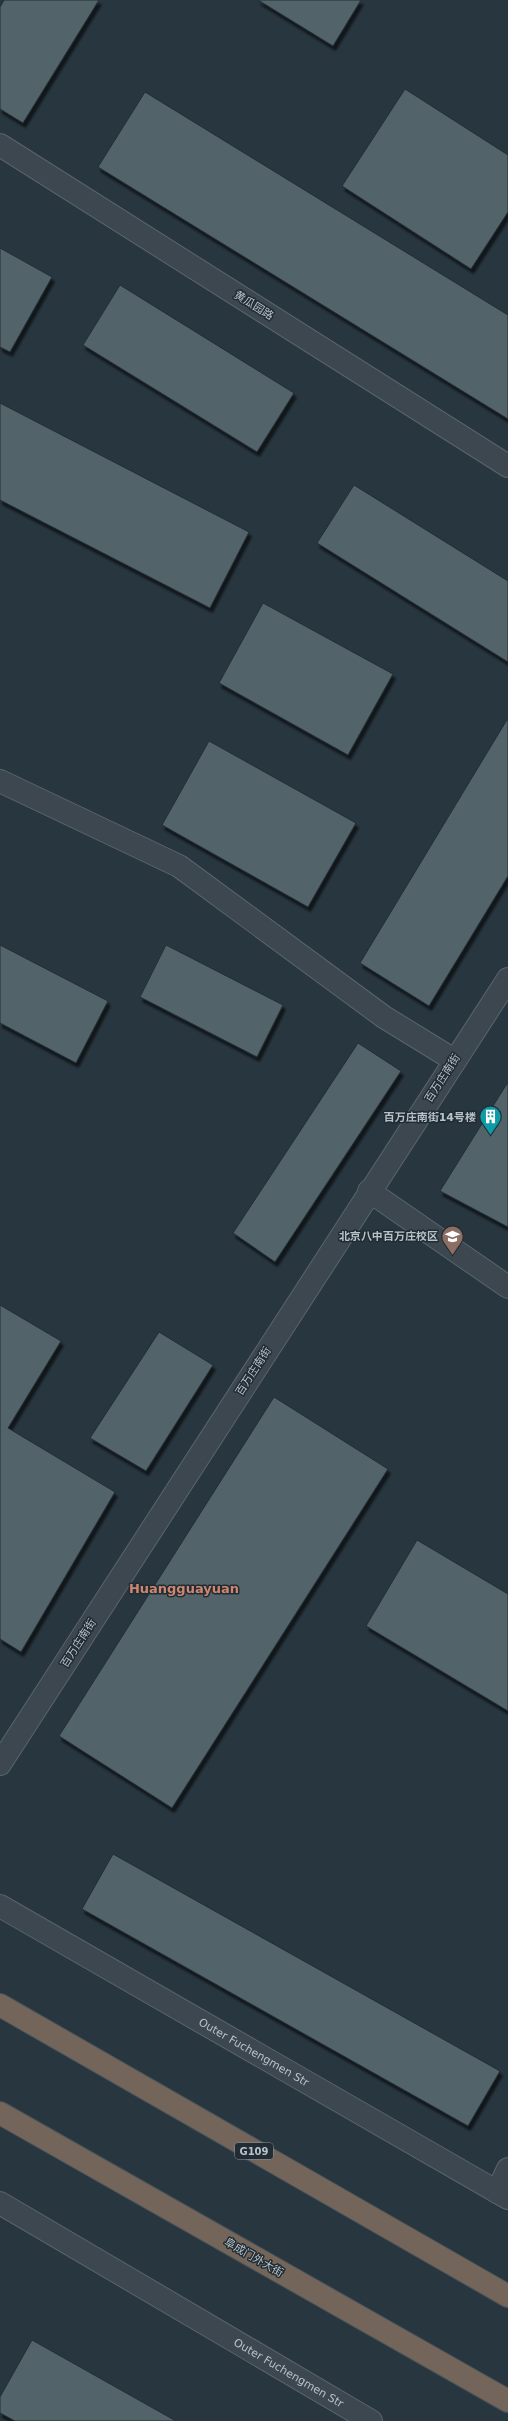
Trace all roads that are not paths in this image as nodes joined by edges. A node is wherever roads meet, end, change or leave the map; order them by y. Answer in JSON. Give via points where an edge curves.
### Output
{"nodes":[{"id":1,"x":0,"y":145,"type":"edge"},
{"id":2,"x":508,"y":466,"type":"edge"},
{"id":3,"x":0,"y":781,"type":"edge"},
{"id":4,"x":508,"y":979,"type":"edge"},
{"id":5,"x":454,"y":1060,"type":"junction"},
{"id":6,"x":369,"y":1191,"type":"junction"},
{"id":7,"x":508,"y":1287,"type":"edge"},
{"id":8,"x":0,"y":1764,"type":"edge"},
{"id":9,"x":0,"y":1906,"type":"edge"},
{"id":10,"x":0,"y":2005,"type":"edge"},
{"id":11,"x":0,"y":2113,"type":"edge"},
{"id":12,"x":508,"y":2169,"type":"edge"},
{"id":13,"x":502,"y":2195,"type":"edge"},
{"id":14,"x":0,"y":2203,"type":"edge"},
{"id":15,"x":508,"y":2296,"type":"edge"},
{"id":16,"x":508,"y":2401,"type":"edge"},
{"id":17,"x":371,"y":2421,"type":"edge"}],
"edges":[{"from":1,"to":2,"type":"street","name":"黄瓜园路"},
{"from":3,"to":5,"type":"street","via":[[179,866],[384,1017]]},
{"from":4,"to":5,"type":"street","name":"百万庄南街"},
{"from":5,"to":6,"type":"street","name":"百万庄南街"},
{"from":6,"to":7,"type":"street"},
{"from":6,"to":8,"type":"street","name":"百万庄南街"},
{"from":9,"to":13,"type":"street","name":"Outer Fuchengmen Str"},
{"from":10,"to":15,"type":"highway","number":"G109"},
{"from":11,"to":16,"type":"highway","name":"阜成门外大街"},
{"from":12,"to":13,"type":"street"},
{"from":14,"to":17,"type":"street","name":"Outer Fuchengmen Str"}]}
